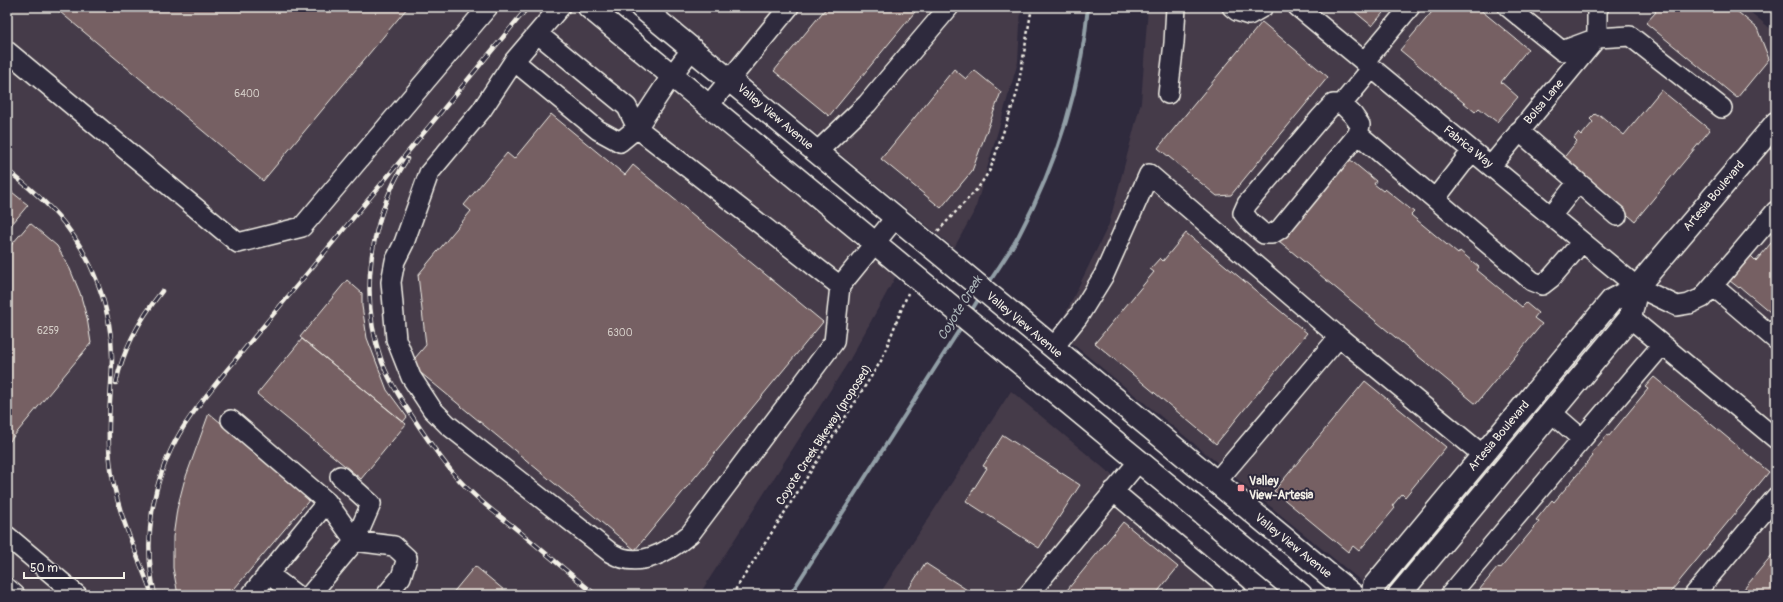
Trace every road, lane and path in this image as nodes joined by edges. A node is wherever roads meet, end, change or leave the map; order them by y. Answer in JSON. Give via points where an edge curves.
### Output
{"nodes":[{"id":1,"x":560,"y":7,"type":"edge"},
{"id":2,"x":590,"y":7,"type":"edge"},
{"id":3,"x":641,"y":7,"type":"edge"},
{"id":4,"x":789,"y":7,"type":"edge"},
{"id":5,"x":949,"y":7,"type":"edge"},
{"id":6,"x":1032,"y":7,"type":"edge"},
{"id":7,"x":1176,"y":7,"type":"edge"},
{"id":8,"x":1232,"y":7,"type":"edge"},
{"id":9,"x":1263,"y":7,"type":"edge"},
{"id":10,"x":1298,"y":7,"type":"edge"},
{"id":11,"x":1410,"y":7,"type":"edge"},
{"id":12,"x":1508,"y":7,"type":"edge"},
{"id":13,"x":1599,"y":7,"type":"edge"},
{"id":14,"x":481,"y":9,"type":"edge"},
{"id":15,"x":538,"y":34,"type":"junction"},
{"id":16,"x":1597,"y":38,"type":"junction"},
{"id":17,"x":692,"y":49,"type":"junction"},
{"id":18,"x":7,"y":51,"type":"edge"},
{"id":19,"x":514,"y":61,"type":"junction"},
{"id":20,"x":1368,"y":65,"type":"junction"},
{"id":21,"x":672,"y":75,"type":"junction"},
{"id":22,"x":729,"y":80,"type":"junction"},
{"id":23,"x":1168,"y":94,"type":"dead end"},
{"id":24,"x":1342,"y":104,"type":"junction"},
{"id":25,"x":709,"y":105,"type":"junction"},
{"id":26,"x":1722,"y":108,"type":"dead end"},
{"id":27,"x":1776,"y":122,"type":"edge"},
{"id":28,"x":637,"y":128,"type":"junction"},
{"id":29,"x":1519,"y":131,"type":"junction"},
{"id":30,"x":1358,"y":134,"type":"junction"},
{"id":31,"x":1472,"y":151,"type":"junction"},
{"id":32,"x":817,"y":152,"type":"junction"},
{"id":33,"x":1490,"y":166,"type":"junction"},
{"id":34,"x":1578,"y":182,"type":"junction"},
{"id":35,"x":1434,"y":199,"type":"junction"},
{"id":36,"x":1776,"y":211,"type":"edge"},
{"id":37,"x":1551,"y":216,"type":"junction"},
{"id":38,"x":1617,"y":216,"type":"dead end"},
{"id":39,"x":896,"y":217,"type":"junction"},
{"id":40,"x":1582,"y":242,"type":"junction"},
{"id":41,"x":876,"y":243,"type":"junction"},
{"id":42,"x":926,"y":243,"type":"junction"},
{"id":43,"x":924,"y":282,"type":"junction"},
{"id":44,"x":840,"y":286,"type":"junction"},
{"id":45,"x":1713,"y":286,"type":"junction"},
{"id":46,"x":1637,"y":287,"type":"junction"},
{"id":47,"x":1630,"y":318,"type":"junction"},
{"id":48,"x":1339,"y":337,"type":"junction"},
{"id":49,"x":1776,"y":340,"type":"edge"},
{"id":50,"x":1662,"y":345,"type":"junction"},
{"id":51,"x":1052,"y":348,"type":"junction"},
{"id":52,"x":1551,"y":412,"type":"junction"},
{"id":53,"x":231,"y":420,"type":"dead end"},
{"id":54,"x":1582,"y":439,"type":"junction"},
{"id":55,"x":1776,"y":439,"type":"edge"},
{"id":56,"x":1483,"y":455,"type":"junction"},
{"id":57,"x":1139,"y":461,"type":"junction"},
{"id":58,"x":340,"y":476,"type":"dead end"},
{"id":59,"x":1216,"y":482,"type":"junction"},
{"id":60,"x":1114,"y":491,"type":"junction"},
{"id":61,"x":1776,"y":497,"type":"edge"},
{"id":62,"x":327,"y":502,"type":"junction"},
{"id":63,"x":7,"y":536,"type":"edge"},
{"id":64,"x":355,"y":541,"type":"junction"},
{"id":65,"x":266,"y":576,"type":"junction"},
{"id":66,"x":7,"y":588,"type":"edge"},
{"id":67,"x":15,"y":595,"type":"edge"},
{"id":68,"x":77,"y":595,"type":"edge"},
{"id":69,"x":252,"y":595,"type":"edge"},
{"id":70,"x":296,"y":595,"type":"edge"},
{"id":71,"x":310,"y":595,"type":"edge"},
{"id":72,"x":386,"y":595,"type":"edge"},
{"id":73,"x":732,"y":595,"type":"edge"},
{"id":74,"x":1028,"y":595,"type":"edge"},
{"id":75,"x":1237,"y":595,"type":"edge"},
{"id":76,"x":1301,"y":595,"type":"edge"},
{"id":77,"x":1353,"y":595,"type":"edge"},
{"id":78,"x":1373,"y":595,"type":"edge"},
{"id":79,"x":1400,"y":595,"type":"edge"},
{"id":80,"x":1450,"y":595,"type":"edge"},
{"id":81,"x":1694,"y":595,"type":"edge"}],
"edges":[{"from":1,"to":15,"type":"street"},
{"from":2,"to":21,"type":"main road"},
{"from":3,"to":17,"type":"main road","name":"Valley View Avenue"},
{"from":4,"to":22,"type":"street"},
{"from":5,"to":32,"type":"street","via":[[867,104]]},
{"from":6,"to":42,"type":"path","via":[[1017,93],[990,170],[978,188]]},
{"from":7,"to":23,"type":"street"},
{"from":8,"to":9,"type":"street","via":[[1250,15]]},
{"from":10,"to":20,"type":"street","name":"Fabrica Way"},
{"from":11,"to":20,"type":"street"},
{"from":12,"to":16,"type":"street","via":[[1562,51]]},
{"from":13,"to":16,"type":"street"},
{"from":14,"to":18,"type":"street","via":[[302,227],[238,242]]},
{"from":15,"to":19,"type":"street"},
{"from":15,"to":28,"type":"street","via":[[627,107]]},
{"from":16,"to":26,"type":"street","via":[[1630,36]]},
{"from":16,"to":29,"type":"street","name":"Bolsa Lane"},
{"from":17,"to":21,"type":"street"},
{"from":17,"to":22,"type":"main road","name":"Valley View Avenue"},
{"from":19,"to":28,"type":"street","via":[[598,130],[620,142]]},
{"from":19,"to":44,"type":"street","via":[[481,111],[429,173],[395,261],[390,282],[396,339],[411,377],[432,409],[448,425],[611,553],[627,560],[656,556],[690,534],[834,342]]},
{"from":20,"to":24,"type":"street"},
{"from":20,"to":31,"type":"street","name":"Fabrica Way"},
{"from":21,"to":25,"type":"main road"},
{"from":21,"to":28,"type":"street"},
{"from":22,"to":25,"type":"street"},
{"from":22,"to":32,"type":"main road","name":"Valley View Avenue"},
{"from":24,"to":30,"type":"street","via":[[1354,114],[1360,125]]},
{"from":24,"to":30,"type":"street","via":[[1333,104],[1321,117],[1247,204],[1243,214],[1264,234],[1272,234],[1280,229]]},
{"from":25,"to":41,"type":"main road"},
{"from":27,"to":46,"type":"main road","name":"Artesia Boulevard"},
{"from":28,"to":44,"type":"street"},
{"from":29,"to":33,"type":"street","name":"Bolsa Lane"},
{"from":29,"to":34,"type":"street"},
{"from":30,"to":35,"type":"street"},
{"from":31,"to":33,"type":"street","name":"Fabrica Way"},
{"from":31,"to":35,"type":"street"},
{"from":32,"to":39,"type":"main road","name":"Valley View Avenue"},
{"from":33,"to":37,"type":"street","name":"Fabrica Way"},
{"from":34,"to":37,"type":"street"},
{"from":34,"to":38,"type":"street"},
{"from":35,"to":40,"type":"street","via":[[1532,281],[1542,285]]},
{"from":36,"to":45,"type":"street","name":"Fabrica Way"},
{"from":37,"to":40,"type":"street","name":"Fabrica Way"},
{"from":39,"to":41,"type":"street"},
{"from":39,"to":42,"type":"main road","name":"Valley View Avenue"},
{"from":40,"to":46,"type":"street","name":"Fabrica Way"},
{"from":41,"to":43,"type":"main road"},
{"from":41,"to":44,"type":"street"},
{"from":42,"to":51,"type":"main road","name":"Valley View Avenue"},
{"from":43,"to":57,"type":"main road"},
{"from":43,"to":73,"type":"path","name":"Coyote Creek Bikeway (proposed)","via":[[909,291],[881,362]]},
{"from":45,"to":46,"type":"street","name":"Fabrica Way","via":[[1702,298],[1677,306]]},
{"from":45,"to":49,"type":"street"},
{"from":46,"to":47,"type":"main road","name":"Artesia Boulevard"},
{"from":46,"to":56,"type":"main road","name":"Artesia Boulevard","via":[[1612,300]]},
{"from":47,"to":50,"type":"street"},
{"from":47,"to":52,"type":"main road","name":"Artesia Boulevard"},
{"from":48,"to":51,"type":"street","via":[[1149,174],[1104,275],[1078,317]]},
{"from":48,"to":56,"type":"street"},
{"from":48,"to":59,"type":"street"},
{"from":50,"to":54,"type":"street"},
{"from":50,"to":55,"type":"street"},
{"from":51,"to":59,"type":"main road","name":"Valley View Avenue"},
{"from":52,"to":54,"type":"street"},
{"from":52,"to":79,"type":"main road","name":"Artesia Boulevard"},
{"from":53,"to":62,"type":"street"},
{"from":54,"to":80,"type":"street"},
{"from":56,"to":78,"type":"main road","name":"Artesia Boulevard","via":[[1374,586]]},
{"from":57,"to":60,"type":"street"},
{"from":57,"to":76,"type":"main road"},
{"from":58,"to":64,"type":"street","via":[[371,504]]},
{"from":59,"to":77,"type":"main road","name":"Valley View Avenue"},
{"from":60,"to":74,"type":"street"},
{"from":60,"to":75,"type":"street"},
{"from":61,"to":81,"type":"street"},
{"from":62,"to":64,"type":"street"},
{"from":62,"to":65,"type":"street"},
{"from":63,"to":68,"type":"street"},
{"from":64,"to":71,"type":"street"},
{"from":64,"to":72,"type":"street","via":[[394,546],[407,558],[401,577]]},
{"from":65,"to":69,"type":"street"},
{"from":65,"to":70,"type":"street","via":[[271,576]]},
{"from":66,"to":67,"type":"street"}]}
